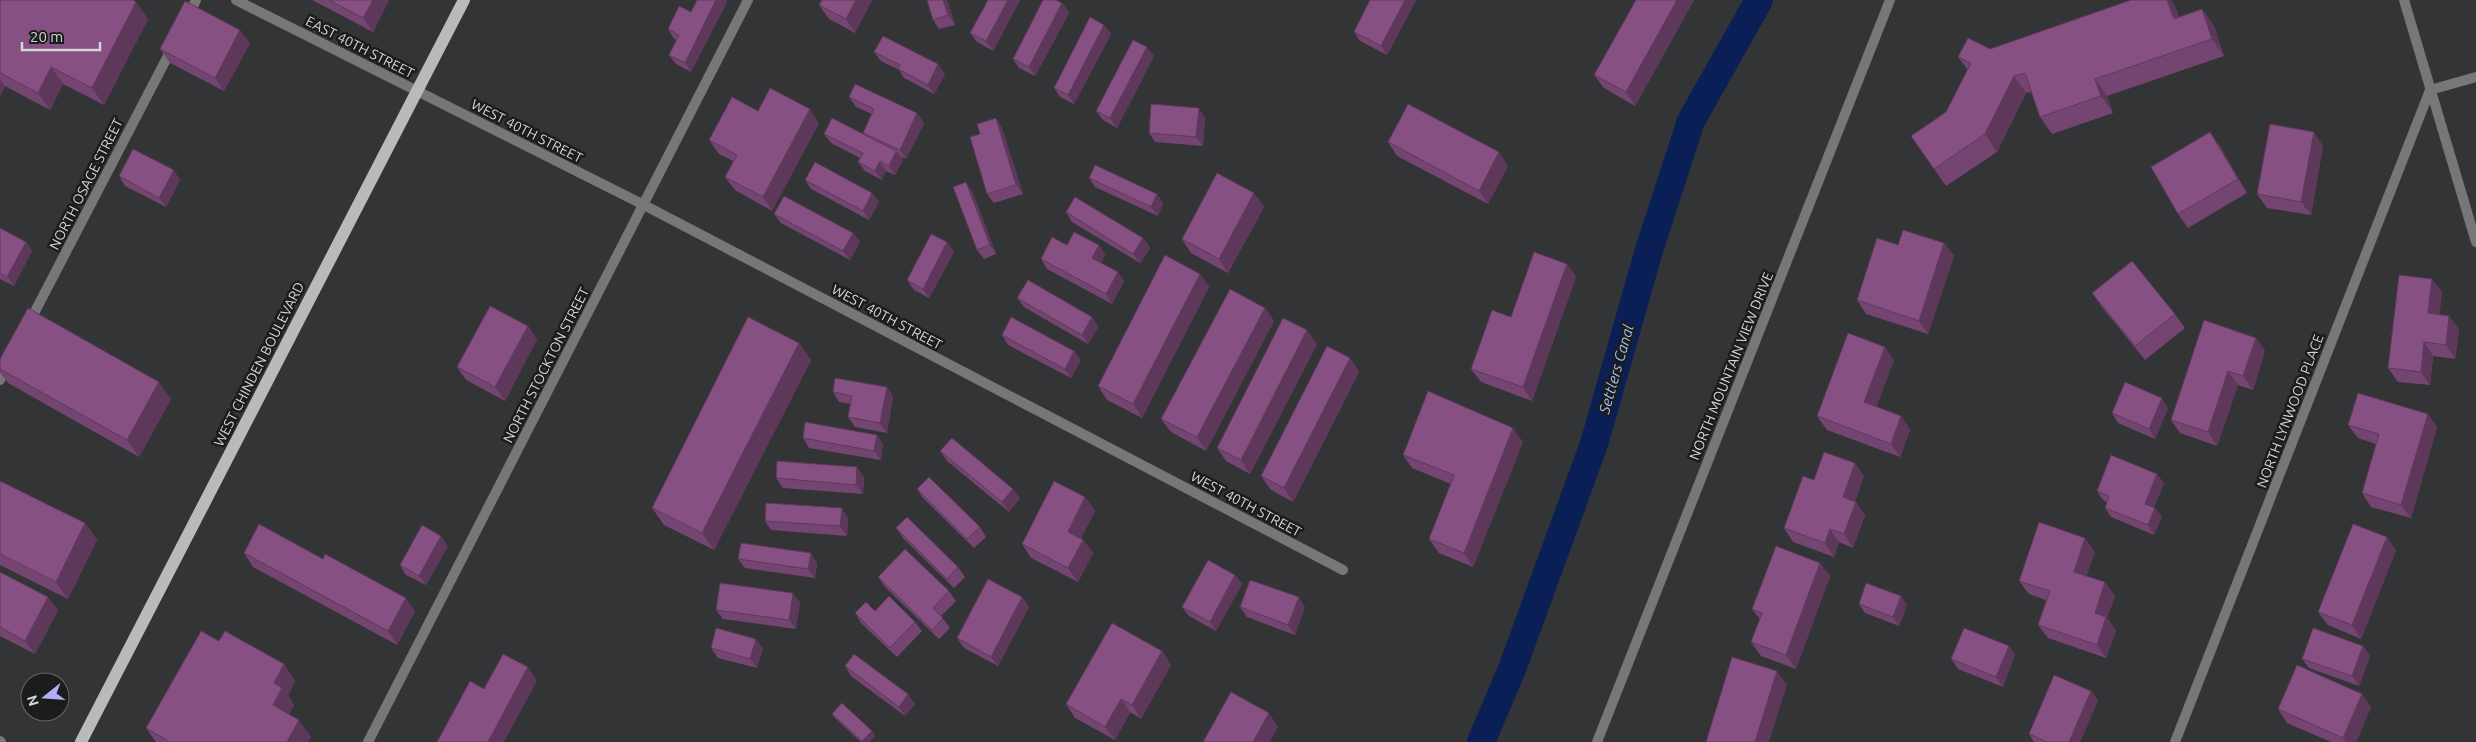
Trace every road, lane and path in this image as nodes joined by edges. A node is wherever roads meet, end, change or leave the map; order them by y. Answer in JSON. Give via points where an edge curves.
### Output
{"nodes":[{"id":1,"x":196,"y":0,"type":"edge"},
{"id":2,"x":236,"y":0,"type":"edge"},
{"id":3,"x":464,"y":0,"type":"edge"},
{"id":4,"x":748,"y":0,"type":"edge"},
{"id":5,"x":1890,"y":0,"type":"edge"},
{"id":6,"x":2404,"y":0,"type":"edge"},
{"id":7,"x":2476,"y":77,"type":"edge"},
{"id":8,"x":2430,"y":90,"type":"junction"},
{"id":9,"x":417,"y":91,"type":"junction"},
{"id":10,"x":644,"y":205,"type":"junction"},
{"id":11,"x":2476,"y":242,"type":"edge"},
{"id":12,"x":23,"y":336,"type":"edge"},
{"id":13,"x":14,"y":353,"type":"edge"},
{"id":14,"x":0,"y":380,"type":"edge"},
{"id":15,"x":1343,"y":570,"type":"dead end"},
{"id":16,"x":81,"y":742,"type":"edge"},
{"id":17,"x":368,"y":742,"type":"edge"},
{"id":18,"x":1597,"y":742,"type":"edge"},
{"id":19,"x":2175,"y":742,"type":"edge"}],
"edges":[{"from":1,"to":12,"type":"street","name":"NORTH OSAGE STREET"},
{"from":2,"to":9,"type":"street","name":"EAST 40TH STREET"},
{"from":3,"to":9,"type":"main road","name":"WEST CHINDEN BOULEVARD"},
{"from":4,"to":10,"type":"street","name":"NORTH STOCKTON STREET"},
{"from":5,"to":18,"type":"street","name":"NORTH MOUNTAIN VIEW DRIVE"},
{"from":6,"to":8,"type":"street"},
{"from":7,"to":8,"type":"street"},
{"from":8,"to":11,"type":"street"},
{"from":8,"to":19,"type":"street","name":"NORTH LYNWOOD PLACE"},
{"from":9,"to":10,"type":"street","name":"WEST 40TH STREET"},
{"from":9,"to":16,"type":"main road","name":"WEST CHINDEN BOULEVARD"},
{"from":10,"to":15,"type":"street","name":"WEST 40TH STREET"},
{"from":10,"to":17,"type":"street","name":"NORTH STOCKTON STREET"},
{"from":13,"to":14,"type":"street"}]}
